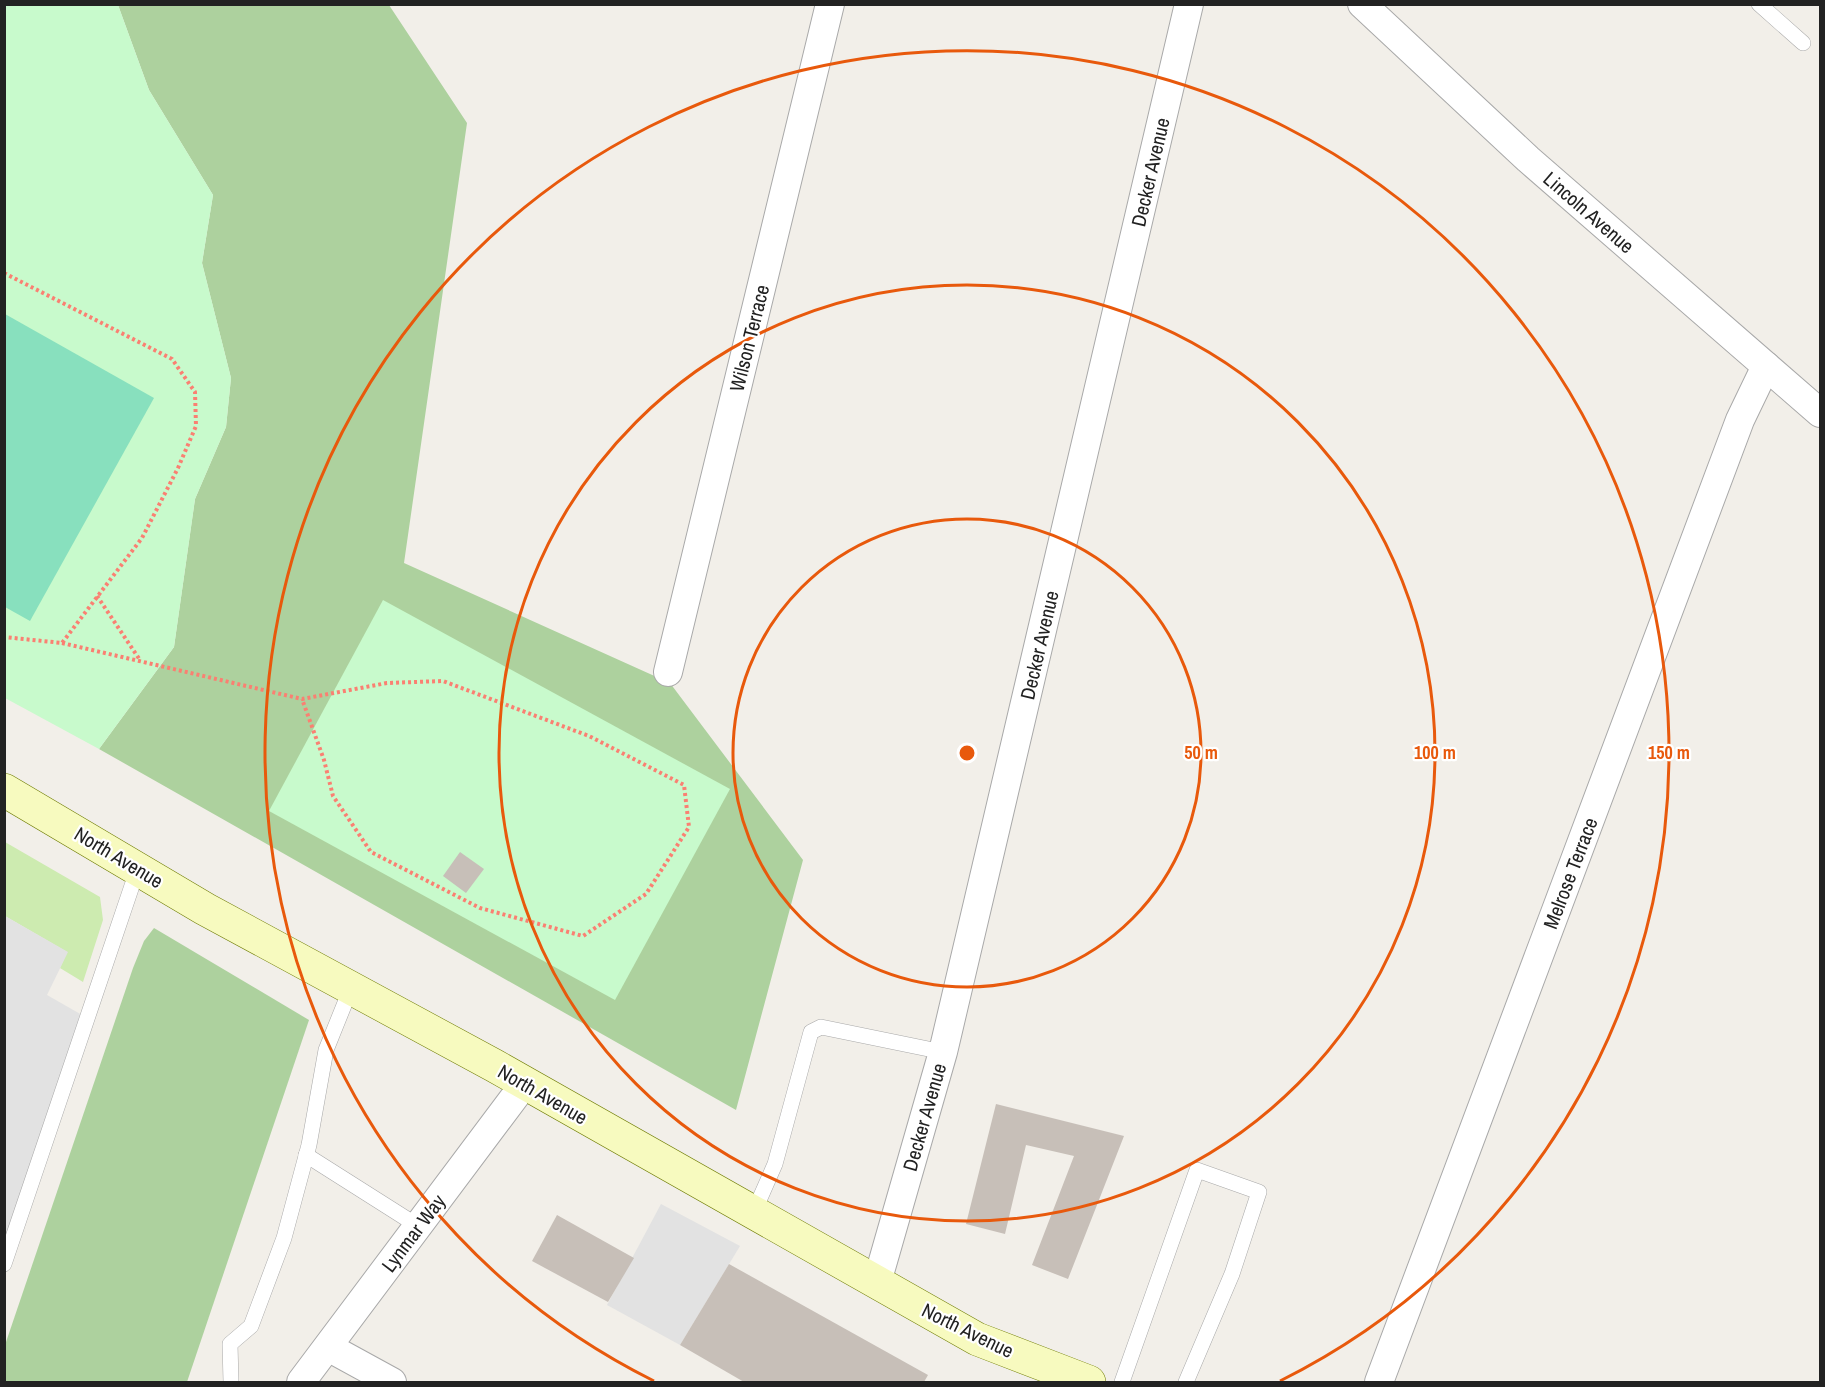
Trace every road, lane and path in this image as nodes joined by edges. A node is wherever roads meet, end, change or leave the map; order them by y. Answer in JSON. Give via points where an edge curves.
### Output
{"nodes":[{"id":1,"x":830,"y":4,"type":"edge"},
{"id":2,"x":1189,"y":4,"type":"edge"},
{"id":3,"x":1362,"y":4,"type":"edge"},
{"id":4,"x":1759,"y":4,"type":"edge"},
{"id":5,"x":1803,"y":43,"type":"dead end"},
{"id":6,"x":4,"y":273,"type":"edge"},
{"id":7,"x":1766,"y":366,"type":"junction"},
{"id":8,"x":1821,"y":413,"type":"edge"},
{"id":9,"x":97,"y":596,"type":"junction"},
{"id":10,"x":4,"y":637,"type":"edge"},
{"id":11,"x":62,"y":643,"type":"junction"},
{"id":12,"x":141,"y":661,"type":"junction"},
{"id":13,"x":668,"y":672,"type":"dead end"},
{"id":14,"x":302,"y":699,"type":"junction"},
{"id":15,"x":4,"y":789,"type":"edge"},
{"id":16,"x":138,"y":868,"type":"junction"},
{"id":17,"x":351,"y":988,"type":"junction"},
{"id":18,"x":943,"y":1052,"type":"junction"},
{"id":19,"x":525,"y":1083,"type":"junction"},
{"id":20,"x":306,"y":1155,"type":"junction"},
{"id":21,"x":753,"y":1214,"type":"junction"},
{"id":22,"x":418,"y":1226,"type":"junction"},
{"id":23,"x":5,"y":1264,"type":"edge"},
{"id":24,"x":876,"y":1282,"type":"junction"},
{"id":25,"x":328,"y":1347,"type":"junction"},
{"id":26,"x":231,"y":1383,"type":"edge"},
{"id":27,"x":301,"y":1383,"type":"edge"},
{"id":28,"x":392,"y":1383,"type":"edge"},
{"id":29,"x":1089,"y":1383,"type":"edge"},
{"id":30,"x":1122,"y":1383,"type":"edge"},
{"id":31,"x":1186,"y":1383,"type":"edge"},
{"id":32,"x":1379,"y":1383,"type":"edge"}],
"edges":[{"from":1,"to":13,"type":"street","name":"Wilson Terrace"},
{"from":2,"to":18,"type":"street","name":"Decker Avenue"},
{"from":3,"to":7,"type":"street","name":"Lincoln Avenue","via":[[1528,159]]},
{"from":4,"to":5,"type":"lane"},
{"from":6,"to":9,"type":"path","via":[[172,358],[195,392],[196,426],[178,468],[142,537]]},
{"from":7,"to":8,"type":"street","name":"Lincoln Avenue"},
{"from":7,"to":32,"type":"street","name":"Melrose Terrace","via":[[1740,420]]},
{"from":9,"to":11,"type":"path"},
{"from":9,"to":12,"type":"path"},
{"from":10,"to":11,"type":"path"},
{"from":11,"to":12,"type":"path"},
{"from":12,"to":14,"type":"path"},
{"from":14,"to":14,"type":"path","via":[[333,796],[371,852],[480,908],[583,936],[646,894],[689,827],[684,785],[589,736],[443,681],[387,683]]},
{"from":15,"to":16,"type":"main road","name":"North Avenue"},
{"from":16,"to":17,"type":"main road","name":"North Avenue"},
{"from":16,"to":23,"type":"lane"},
{"from":17,"to":19,"type":"main road","name":"North Avenue"},
{"from":17,"to":20,"type":"lane","via":[[326,1050]]},
{"from":18,"to":21,"type":"lane","via":[[821,1027],[811,1032],[775,1164]]},
{"from":18,"to":24,"type":"street","name":"Decker Avenue"},
{"from":19,"to":21,"type":"main road","name":"North Avenue"},
{"from":19,"to":22,"type":"street","name":"Lynmar Way"},
{"from":20,"to":22,"type":"lane"},
{"from":20,"to":26,"type":"lane","via":[[284,1238],[251,1326],[230,1344]]},
{"from":21,"to":24,"type":"main road","name":"North Avenue"},
{"from":22,"to":25,"type":"street","name":"Lynmar Way"},
{"from":24,"to":29,"type":"main road","name":"North Avenue","via":[[977,1339]]},
{"from":25,"to":27,"type":"street","name":"Lynmar Way"},
{"from":25,"to":28,"type":"street"},
{"from":30,"to":31,"type":"lane","via":[[1197,1170],[1259,1192],[1232,1274]]}]}
